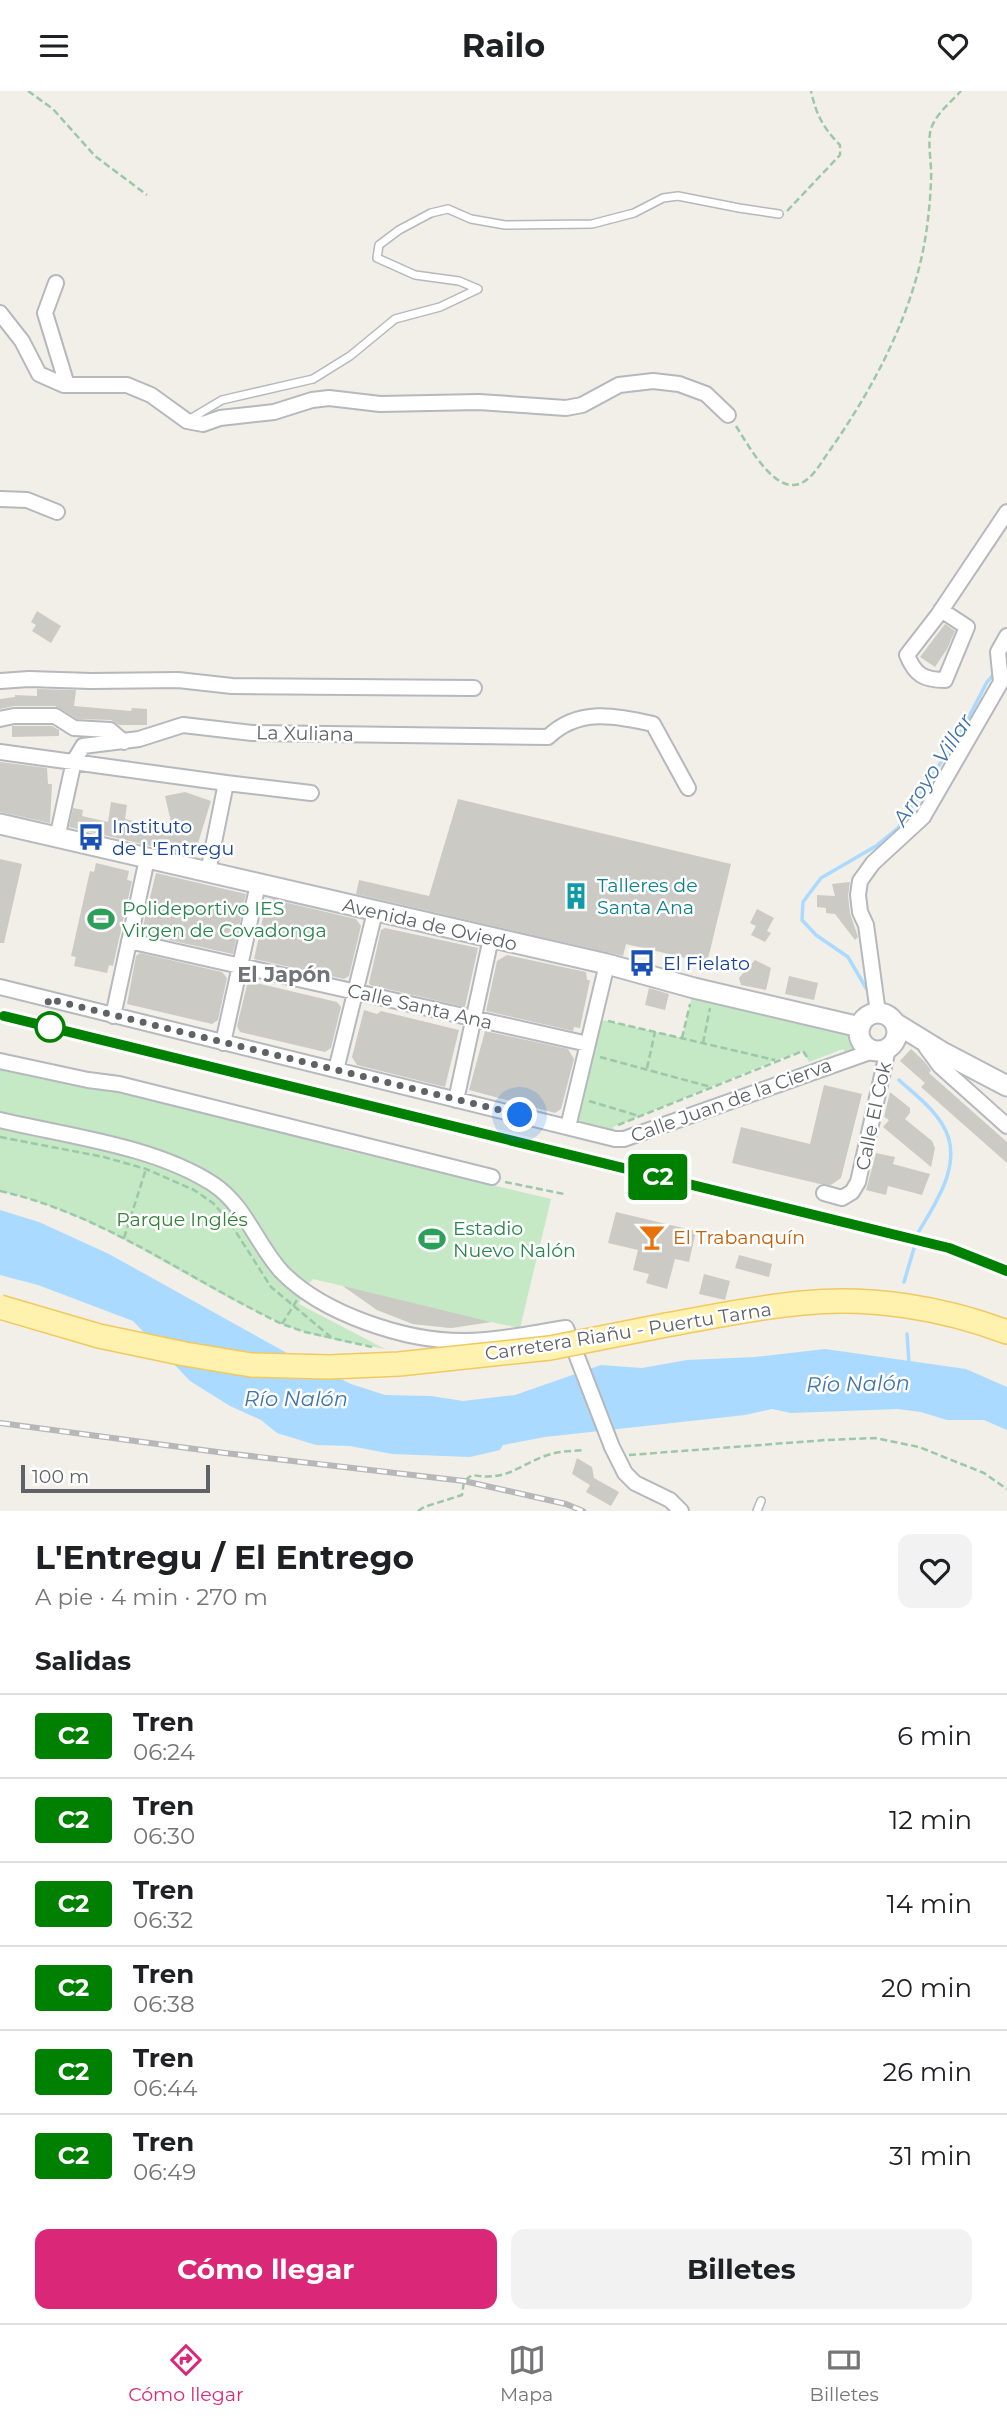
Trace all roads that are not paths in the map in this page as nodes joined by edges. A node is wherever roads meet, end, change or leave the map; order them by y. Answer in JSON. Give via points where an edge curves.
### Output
{"nodes":[{"id":1,"x":779,"y":213,"type":"road end"},
{"id":2,"x":56,"y":283,"type":"dead end"},
{"id":3,"x":0,"y":313,"type":"edge"},
{"id":4,"x":67,"y":385,"type":"junction"},
{"id":5,"x":728,"y":415,"type":"road end"},
{"id":6,"x":187,"y":421,"type":"junction"},
{"id":7,"x":0,"y":499,"type":"edge"},
{"id":8,"x":57,"y":512,"type":"dead end"},
{"id":9,"x":1007,"y":512,"type":"edge"},
{"id":10,"x":941,"y":610,"type":"junction"},
{"id":11,"x":1007,"y":636,"type":"edge"},
{"id":12,"x":1003,"y":679,"type":"edge"},
{"id":13,"x":4,"y":680,"type":"edge"},
{"id":14,"x":474,"y":688,"type":"dead end"},
{"id":15,"x":0,"y":719,"type":"edge"},
{"id":16,"x":124,"y":742,"type":"junction"},
{"id":17,"x":0,"y":752,"type":"edge"},
{"id":18,"x":74,"y":761,"type":"junction"},
{"id":19,"x":226,"y":783,"type":"junction"},
{"id":20,"x":688,"y":788,"type":"dead end"},
{"id":21,"x":311,"y":793,"type":"dead end"},
{"id":22,"x":0,"y":824,"type":"edge"},
{"id":23,"x":57,"y":838,"type":"junction"},
{"id":24,"x":147,"y":859,"type":"junction"},
{"id":25,"x":208,"y":872,"type":"junction"},
{"id":26,"x":258,"y":884,"type":"junction"},
{"id":27,"x":374,"y":912,"type":"junction"},
{"id":28,"x":491,"y":938,"type":"junction"},
{"id":29,"x":129,"y":941,"type":"junction"},
{"id":30,"x":607,"y":964,"type":"junction"},
{"id":31,"x":240,"y":965,"type":"junction"},
{"id":32,"x":0,"y":987,"type":"edge"},
{"id":33,"x":355,"y":991,"type":"junction"},
{"id":34,"x":878,"y":1013,"type":"joint"},
{"id":35,"x":113,"y":1016,"type":"junction"},
{"id":36,"x":474,"y":1018,"type":"junction"},
{"id":37,"x":875,"y":1041,"type":"junction"},
{"id":38,"x":223,"y":1043,"type":"junction"},
{"id":39,"x":587,"y":1049,"type":"junction"},
{"id":40,"x":935,"y":1050,"type":"junction"},
{"id":41,"x":0,"y":1061,"type":"edge"},
{"id":42,"x":336,"y":1070,"type":"junction"},
{"id":43,"x":1007,"y":1086,"type":"edge"},
{"id":44,"x":456,"y":1100,"type":"junction"},
{"id":45,"x":0,"y":1120,"type":"edge"},
{"id":46,"x":1007,"y":1126,"type":"edge"},
{"id":47,"x":568,"y":1127,"type":"junction"},
{"id":48,"x":492,"y":1177,"type":"road end"},
{"id":49,"x":824,"y":1193,"type":"dead end"},
{"id":50,"x":0,"y":1307,"type":"edge"},
{"id":51,"x":1007,"y":1332,"type":"edge"},
{"id":52,"x":761,"y":1501,"type":"dead end"},
{"id":53,"x":681,"y":1511,"type":"edge"},
{"id":54,"x":757,"y":1511,"type":"edge"}],
"edges":[{"from":1,"to":6,"type":"lane","via":[[678,196],[592,224],[505,225],[448,209],[431,213],[379,246],[377,258],[415,275],[459,281],[478,289],[440,307],[395,319],[313,379],[222,400]]},
{"from":2,"to":4,"type":"street","via":[[45,313]]},
{"from":3,"to":4,"type":"street","via":[[39,374]]},
{"from":4,"to":6,"type":"street","via":[[127,385]]},
{"from":5,"to":6,"type":"street","via":[[706,394],[653,381],[619,385],[582,405],[566,408],[479,402],[380,404],[329,398],[203,424]]},
{"from":7,"to":8,"type":"street","via":[[27,500]]},
{"from":9,"to":10,"type":"street"},
{"from":10,"to":10,"type":"street","via":[[967,627],[945,680],[928,680],[913,670],[907,655]]},
{"from":11,"to":12,"type":"street","via":[[998,652]]},
{"from":12,"to":34,"type":"street","via":[[923,817],[860,881],[860,912],[866,925]]},
{"from":13,"to":14,"type":"street"},
{"from":15,"to":16,"type":"street","via":[[55,716],[74,728],[110,730]]},
{"from":16,"to":18,"type":"street","name":"La Xuliana","via":[[83,746]]},
{"from":16,"to":20,"type":"street","name":"La Xuliana","via":[[183,725],[252,733],[548,737],[582,717],[618,715],[653,724]]},
{"from":17,"to":18,"type":"street"},
{"from":18,"to":19,"type":"street"},
{"from":18,"to":23,"type":"street"},
{"from":19,"to":21,"type":"street"},
{"from":19,"to":25,"type":"street"},
{"from":22,"to":23,"type":"street","name":"Avenida de Oviedo"},
{"from":23,"to":24,"type":"street","name":"Avenida de Oviedo"},
{"from":24,"to":25,"type":"street","name":"Avenida de Oviedo"},
{"from":24,"to":29,"type":"street"},
{"from":25,"to":26,"type":"street","name":"Avenida de Oviedo"},
{"from":26,"to":27,"type":"street","name":"Avenida de Oviedo"},
{"from":26,"to":31,"type":"street"},
{"from":27,"to":28,"type":"street","name":"Avenida de Oviedo"},
{"from":27,"to":33,"type":"street"},
{"from":28,"to":30,"type":"street","name":"Avenida de Oviedo"},
{"from":28,"to":36,"type":"street"},
{"from":29,"to":31,"type":"street","name":"Calle Santa Ana"},
{"from":29,"to":35,"type":"street"},
{"from":30,"to":37,"type":"street","name":"Avenida de Oviedo","via":[[714,991]]},
{"from":30,"to":39,"type":"street"},
{"from":31,"to":33,"type":"street","name":"Calle Santa Ana"},
{"from":31,"to":38,"type":"street"},
{"from":32,"to":35,"type":"street","name":"Calle Juan de la Cierva"},
{"from":33,"to":36,"type":"street","name":"Calle Santa Ana"},
{"from":33,"to":42,"type":"street"},
{"from":34,"to":37,"type":"street","via":[[888,1015]]},
{"from":35,"to":38,"type":"street","name":"Calle Juan de la Cierva"},
{"from":36,"to":39,"type":"street","name":"Calle Santa Ana"},
{"from":36,"to":44,"type":"street"},
{"from":37,"to":40,"type":"street"},
{"from":37,"to":47,"type":"street","name":"Calle Juan de la Cierva","via":[[624,1139]]},
{"from":37,"to":49,"type":"street","name":"Calle El Cok","via":[[858,1182],[842,1198]]},
{"from":38,"to":42,"type":"street","name":"Calle Juan de la Cierva"},
{"from":39,"to":47,"type":"street"},
{"from":40,"to":43,"type":"street"},
{"from":40,"to":46,"type":"street","via":[[940,1066]]},
{"from":41,"to":48,"type":"street","via":[[119,1084]]},
{"from":42,"to":44,"type":"street","name":"Calle Juan de la Cierva"},
{"from":44,"to":47,"type":"street","name":"Calle Juan de la Cierva"},
{"from":45,"to":53,"type":"street","via":[[146,1153],[194,1173],[235,1203],[288,1277],[336,1309],[375,1325],[454,1341],[566,1328],[625,1473]]},
{"from":50,"to":51,"type":"main road","name":"Carretera Riañu - Puertu Tarna","bridge":true,"via":[[99,1336],[185,1354],[251,1364],[329,1367],[550,1348],[792,1304],[852,1301],[900,1305]]},
{"from":52,"to":54,"type":"lane"}]}
